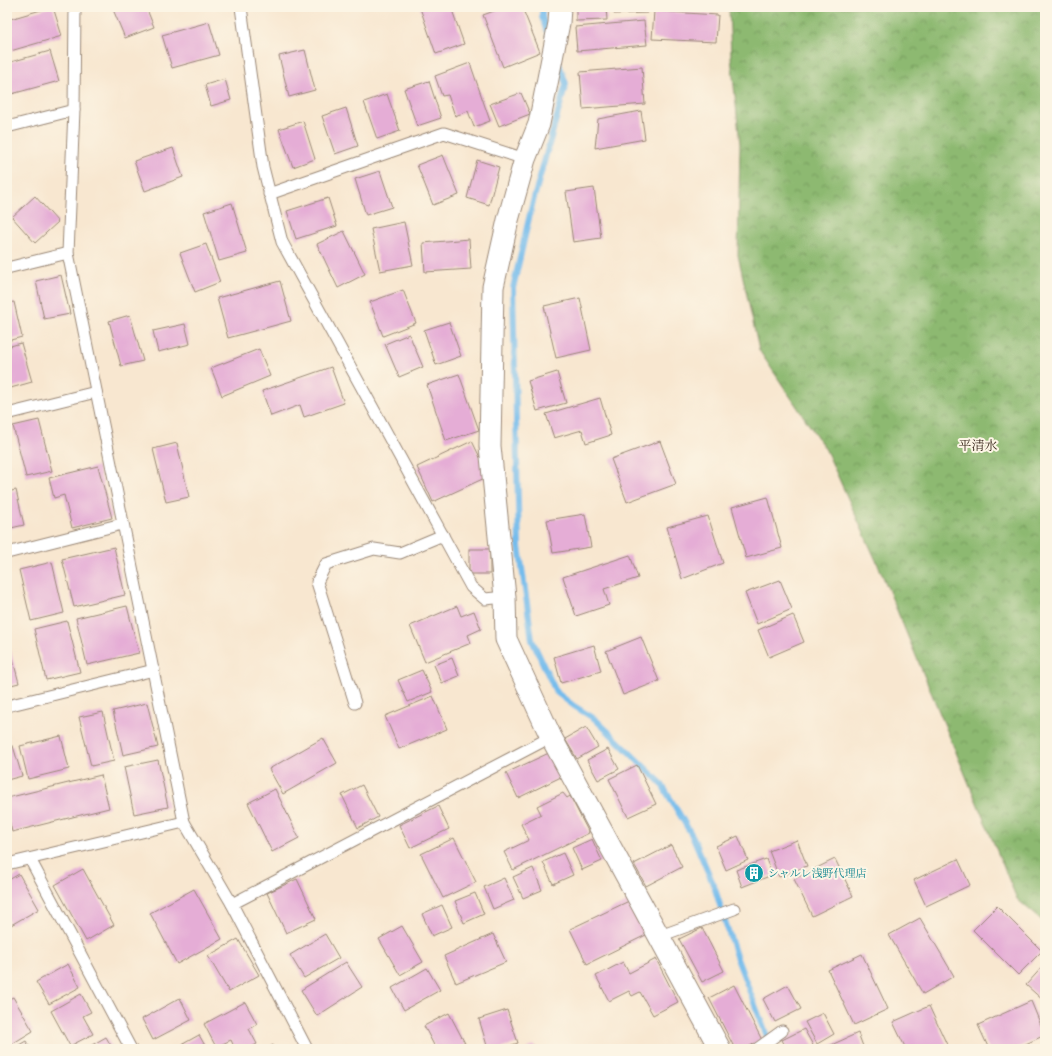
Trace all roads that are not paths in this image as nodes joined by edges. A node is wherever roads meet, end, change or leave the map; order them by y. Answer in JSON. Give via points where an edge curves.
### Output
{"nodes":[{"id":1,"x":75,"y":7,"type":"edge"},
{"id":2,"x":241,"y":7,"type":"edge"},
{"id":3,"x":560,"y":15,"type":"edge"},
{"id":4,"x":74,"y":110,"type":"junction"},
{"id":5,"x":7,"y":127,"type":"edge"},
{"id":6,"x":525,"y":159,"type":"junction"},
{"id":7,"x":269,"y":194,"type":"junction"},
{"id":8,"x":68,"y":253,"type":"junction"},
{"id":9,"x":7,"y":268,"type":"edge"},
{"id":10,"x":96,"y":392,"type":"junction"},
{"id":11,"x":7,"y":414,"type":"edge"},
{"id":12,"x":122,"y":524,"type":"junction"},
{"id":13,"x":443,"y":535,"type":"junction"},
{"id":14,"x":7,"y":553,"type":"edge"},
{"id":15,"x":505,"y":597,"type":"junction"},
{"id":16,"x":154,"y":670,"type":"junction"},
{"id":17,"x":355,"y":703,"type":"dead end"},
{"id":18,"x":7,"y":706,"type":"edge"},
{"id":19,"x":551,"y":737,"type":"junction"},
{"id":20,"x":184,"y":822,"type":"junction"},
{"id":21,"x":30,"y":859,"type":"junction"},
{"id":22,"x":7,"y":864,"type":"edge"},
{"id":23,"x":232,"y":904,"type":"junction"},
{"id":24,"x":734,"y":909,"type":"dead end"},
{"id":25,"x":660,"y":936,"type":"junction"},
{"id":26,"x":781,"y":1032,"type":"dead end"},
{"id":27,"x":760,"y":1048,"type":"edge"},
{"id":28,"x":131,"y":1049,"type":"edge"},
{"id":29,"x":307,"y":1049,"type":"edge"},
{"id":30,"x":720,"y":1049,"type":"edge"}],
"edges":[{"from":1,"to":4,"type":"lane"},
{"from":2,"to":7,"type":"lane"},
{"from":3,"to":6,"type":"street","via":[[539,124]]},
{"from":4,"to":5,"type":"lane"},
{"from":4,"to":8,"type":"lane"},
{"from":6,"to":7,"type":"lane","via":[[444,133]]},
{"from":6,"to":15,"type":"street","via":[[493,287],[490,446]]},
{"from":7,"to":13,"type":"lane","via":[[282,242]]},
{"from":8,"to":9,"type":"lane"},
{"from":8,"to":10,"type":"lane"},
{"from":10,"to":11,"type":"lane"},
{"from":10,"to":12,"type":"lane"},
{"from":12,"to":14,"type":"lane"},
{"from":12,"to":16,"type":"lane"},
{"from":13,"to":15,"type":"lane","via":[[471,587],[485,600]]},
{"from":13,"to":17,"type":"lane","via":[[400,553],[374,549],[326,564],[317,582]]},
{"from":15,"to":19,"type":"street","via":[[506,639]]},
{"from":16,"to":18,"type":"lane"},
{"from":16,"to":20,"type":"lane"},
{"from":19,"to":23,"type":"lane"},
{"from":19,"to":25,"type":"street"},
{"from":20,"to":21,"type":"lane"},
{"from":20,"to":23,"type":"lane"},
{"from":21,"to":22,"type":"lane"},
{"from":21,"to":28,"type":"lane"},
{"from":23,"to":29,"type":"lane"},
{"from":24,"to":25,"type":"lane"},
{"from":25,"to":30,"type":"street"},
{"from":26,"to":27,"type":"lane"}]}
